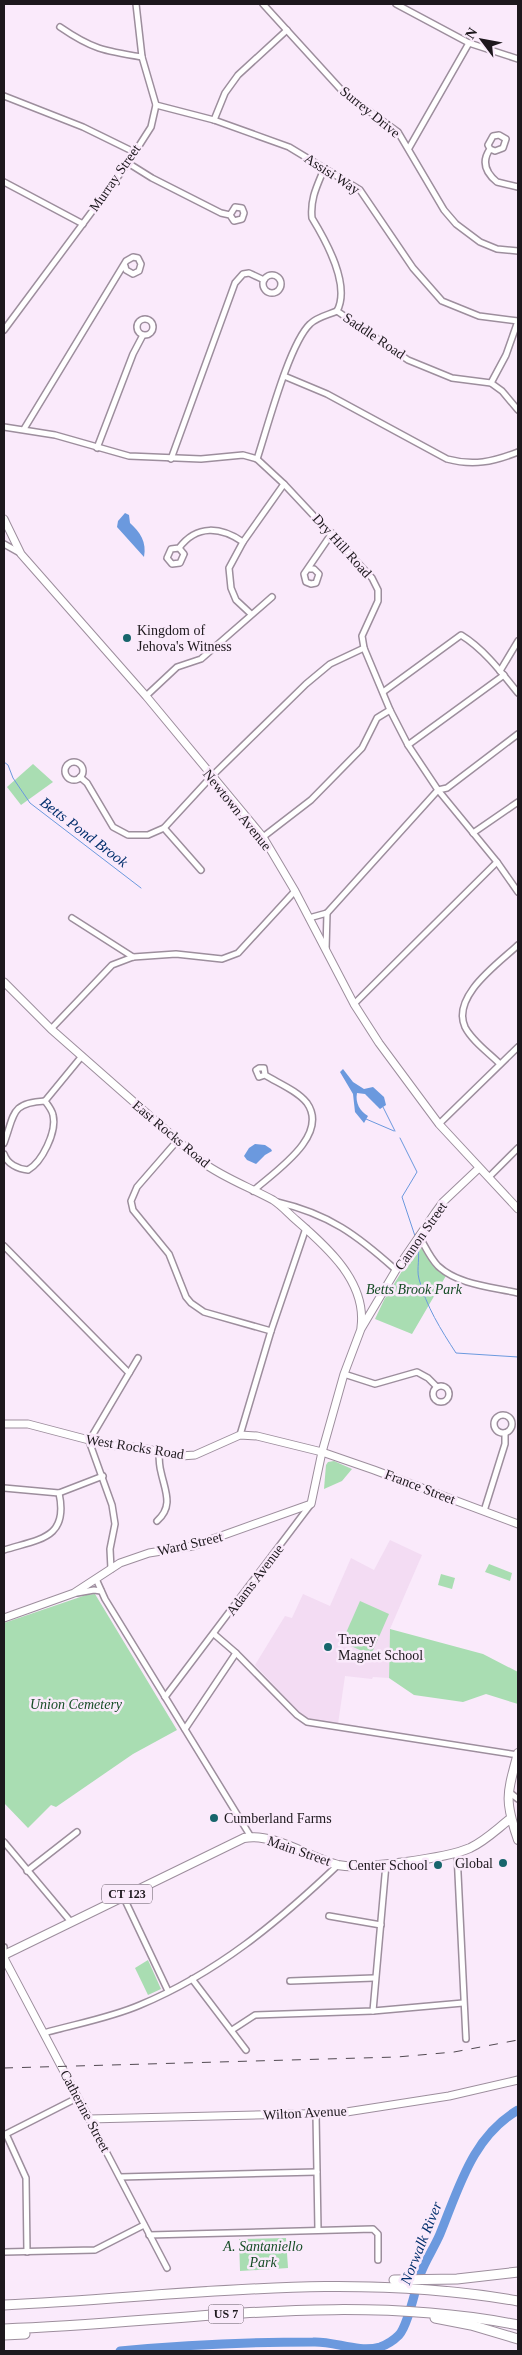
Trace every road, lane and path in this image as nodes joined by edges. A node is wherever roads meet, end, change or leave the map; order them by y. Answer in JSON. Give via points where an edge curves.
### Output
{"nodes":[{"id":1,"x":136,"y":4,"type":"edge"},
{"id":2,"x":262,"y":4,"type":"edge"},
{"id":3,"x":396,"y":4,"type":"edge"},
{"id":4,"x":60,"y":27,"type":"dead end"},
{"id":5,"x":287,"y":30,"type":"junction"},
{"id":6,"x":469,"y":44,"type":"junction"},
{"id":7,"x":142,"y":57,"type":"junction"},
{"id":8,"x":518,"y":59,"type":"edge"},
{"id":9,"x":4,"y":96,"type":"edge"},
{"id":10,"x":156,"y":105,"type":"junction"},
{"id":11,"x":214,"y":120,"type":"junction"},
{"id":12,"x":410,"y":148,"type":"junction"},
{"id":13,"x":490,"y":149,"type":"dead end"},
{"id":14,"x":134,"y":152,"type":"junction"},
{"id":15,"x":128,"y":163,"type":"junction"},
{"id":16,"x":324,"y":169,"type":"junction"},
{"id":17,"x":4,"y":182,"type":"edge"},
{"id":18,"x":518,"y":187,"type":"edge"},
{"id":19,"x":230,"y":215,"type":"dead end"},
{"id":20,"x":83,"y":224,"type":"junction"},
{"id":21,"x":518,"y":252,"type":"edge"},
{"id":22,"x":125,"y":266,"type":"dead end"},
{"id":23,"x":264,"y":280,"type":"dead end"},
{"id":24,"x":337,"y":311,"type":"junction"},
{"id":25,"x":518,"y":321,"type":"edge"},
{"id":26,"x":4,"y":330,"type":"edge"},
{"id":27,"x":142,"y":335,"type":"dead end"},
{"id":28,"x":284,"y":376,"type":"junction"},
{"id":29,"x":491,"y":383,"type":"junction"},
{"id":30,"x":518,"y":410,"type":"edge"},
{"id":31,"x":4,"y":427,"type":"edge"},
{"id":32,"x":24,"y":429,"type":"junction"},
{"id":33,"x":97,"y":448,"type":"junction"},
{"id":34,"x":518,"y":452,"type":"edge"},
{"id":35,"x":171,"y":459,"type":"junction"},
{"id":36,"x":257,"y":459,"type":"junction"},
{"id":37,"x":284,"y":484,"type":"junction"},
{"id":38,"x":4,"y":522,"type":"edge"},
{"id":39,"x":332,"y":534,"type":"junction"},
{"id":40,"x":244,"y":542,"type":"junction"},
{"id":41,"x":4,"y":544,"type":"edge"},
{"id":42,"x":178,"y":548,"type":"dead end"},
{"id":43,"x":21,"y":554,"type":"junction"},
{"id":44,"x":309,"y":569,"type":"dead end"},
{"id":45,"x":272,"y":597,"type":"dead end"},
{"id":46,"x":251,"y":614,"type":"junction"},
{"id":47,"x":518,"y":642,"type":"edge"},
{"id":48,"x":364,"y":648,"type":"junction"},
{"id":49,"x":502,"y":673,"type":"junction"},
{"id":50,"x":383,"y":692,"type":"junction"},
{"id":51,"x":518,"y":693,"type":"edge"},
{"id":52,"x":146,"y":696,"type":"junction"},
{"id":53,"x":390,"y":710,"type":"junction"},
{"id":54,"x":518,"y":734,"type":"edge"},
{"id":55,"x":408,"y":745,"type":"junction"},
{"id":56,"x":80,"y":777,"type":"dead end"},
{"id":57,"x":211,"y":777,"type":"junction"},
{"id":58,"x":438,"y":790,"type":"junction"},
{"id":59,"x":518,"y":802,"type":"edge"},
{"id":60,"x":164,"y":828,"type":"junction"},
{"id":61,"x":473,"y":834,"type":"junction"},
{"id":62,"x":263,"y":837,"type":"junction"},
{"id":63,"x":497,"y":862,"type":"junction"},
{"id":64,"x":202,"y":870,"type":"dead end"},
{"id":65,"x":295,"y":891,"type":"junction"},
{"id":66,"x":518,"y":892,"type":"edge"},
{"id":67,"x":327,"y":913,"type":"junction"},
{"id":68,"x":72,"y":918,"type":"dead end"},
{"id":69,"x":309,"y":918,"type":"junction"},
{"id":70,"x":518,"y":945,"type":"edge"},
{"id":71,"x":326,"y":950,"type":"junction"},
{"id":72,"x":133,"y":957,"type":"junction"},
{"id":73,"x":4,"y":982,"type":"edge"},
{"id":74,"x":354,"y":1004,"type":"junction"},
{"id":75,"x":51,"y":1029,"type":"junction"},
{"id":76,"x":518,"y":1047,"type":"edge"},
{"id":77,"x":82,"y":1056,"type":"junction"},
{"id":78,"x":500,"y":1064,"type":"junction"},
{"id":79,"x":265,"y":1075,"type":"dead end"},
{"id":80,"x":45,"y":1101,"type":"junction"},
{"id":81,"x":440,"y":1124,"type":"junction"},
{"id":82,"x":177,"y":1141,"type":"junction"},
{"id":83,"x":4,"y":1143,"type":"edge"},
{"id":84,"x":518,"y":1148,"type":"edge"},
{"id":85,"x":4,"y":1154,"type":"edge"},
{"id":86,"x":480,"y":1168,"type":"junction"},
{"id":87,"x":489,"y":1177,"type":"junction"},
{"id":88,"x":253,"y":1191,"type":"junction"},
{"id":89,"x":274,"y":1201,"type":"junction"},
{"id":90,"x":518,"y":1209,"type":"edge"},
{"id":91,"x":306,"y":1228,"type":"junction"},
{"id":92,"x":417,"y":1239,"type":"junction"},
{"id":93,"x":4,"y":1246,"type":"edge"},
{"id":94,"x":396,"y":1270,"type":"junction"},
{"id":95,"x":518,"y":1293,"type":"edge"},
{"id":96,"x":361,"y":1329,"type":"junction"},
{"id":97,"x":271,"y":1331,"type":"junction"},
{"id":98,"x":138,"y":1358,"type":"dead end"},
{"id":99,"x":128,"y":1373,"type":"junction"},
{"id":100,"x":344,"y":1374,"type":"junction"},
{"id":101,"x":437,"y":1387,"type":"dead end"},
{"id":102,"x":4,"y":1424,"type":"edge"},
{"id":103,"x":505,"y":1433,"type":"dead end"},
{"id":104,"x":240,"y":1435,"type":"junction"},
{"id":105,"x":89,"y":1441,"type":"junction"},
{"id":106,"x":159,"y":1451,"type":"junction"},
{"id":107,"x":322,"y":1452,"type":"junction"},
{"id":108,"x":103,"y":1476,"type":"junction"},
{"id":109,"x":4,"y":1488,"type":"edge"},
{"id":110,"x":59,"y":1493,"type":"junction"},
{"id":111,"x":311,"y":1504,"type":"junction"},
{"id":112,"x":484,"y":1511,"type":"junction"},
{"id":113,"x":157,"y":1521,"type":"dead end"},
{"id":114,"x":518,"y":1524,"type":"edge"},
{"id":115,"x":4,"y":1550,"type":"edge"},
{"id":116,"x":111,"y":1569,"type":"junction"},
{"id":117,"x":96,"y":1579,"type":"junction"},
{"id":118,"x":101,"y":1591,"type":"junction"},
{"id":119,"x":74,"y":1593,"type":"junction"},
{"id":120,"x":4,"y":1618,"type":"edge"},
{"id":121,"x":214,"y":1634,"type":"junction"},
{"id":122,"x":236,"y":1653,"type":"junction"},
{"id":123,"x":165,"y":1697,"type":"junction"},
{"id":124,"x":185,"y":1729,"type":"junction"},
{"id":125,"x":518,"y":1754,"type":"edge"},
{"id":126,"x":508,"y":1790,"type":"junction"},
{"id":127,"x":518,"y":1799,"type":"edge"},
{"id":128,"x":518,"y":1815,"type":"edge"},
{"id":129,"x":510,"y":1820,"type":"junction"},
{"id":130,"x":77,"y":1832,"type":"dead end"},
{"id":131,"x":251,"y":1836,"type":"junction"},
{"id":132,"x":518,"y":1840,"type":"edge"},
{"id":133,"x":4,"y":1842,"type":"edge"},
{"id":134,"x":457,"y":1852,"type":"junction"},
{"id":135,"x":386,"y":1864,"type":"junction"},
{"id":136,"x":338,"y":1865,"type":"junction"},
{"id":137,"x":28,"y":1871,"type":"junction"},
{"id":138,"x":123,"y":1896,"type":"junction"},
{"id":139,"x":329,"y":1916,"type":"dead end"},
{"id":140,"x":70,"y":1922,"type":"junction"},
{"id":141,"x":381,"y":1925,"type":"junction"},
{"id":142,"x":4,"y":1947,"type":"edge"},
{"id":143,"x":4,"y":1955,"type":"edge"},
{"id":144,"x":374,"y":1978,"type":"junction"},
{"id":145,"x":192,"y":1979,"type":"junction"},
{"id":146,"x":290,"y":1981,"type":"dead end"},
{"id":147,"x":168,"y":1991,"type":"junction"},
{"id":148,"x":463,"y":2004,"type":"junction"},
{"id":149,"x":372,"y":2011,"type":"junction"},
{"id":150,"x":232,"y":2030,"type":"junction"},
{"id":151,"x":44,"y":2033,"type":"junction"},
{"id":152,"x":466,"y":2039,"type":"dead end"},
{"id":153,"x":246,"y":2050,"type":"dead end"},
{"id":154,"x":518,"y":2080,"type":"edge"},
{"id":155,"x":77,"y":2098,"type":"junction"},
{"id":156,"x":316,"y":2114,"type":"junction"},
{"id":157,"x":89,"y":2119,"type":"junction"},
{"id":158,"x":5,"y":2134,"type":"edge"},
{"id":159,"x":317,"y":2172,"type":"junction"},
{"id":160,"x":120,"y":2177,"type":"junction"},
{"id":161,"x":144,"y":2225,"type":"junction"},
{"id":162,"x":318,"y":2230,"type":"junction"},
{"id":163,"x":150,"y":2235,"type":"junction"},
{"id":164,"x":4,"y":2252,"type":"edge"},
{"id":165,"x":27,"y":2252,"type":"junction"},
{"id":166,"x":378,"y":2260,"type":"dead end"},
{"id":167,"x":167,"y":2268,"type":"dead end"},
{"id":168,"x":518,"y":2272,"type":"edge"},
{"id":169,"x":389,"y":2283,"type":"junction"},
{"id":170,"x":518,"y":2301,"type":"edge"},
{"id":171,"x":4,"y":2305,"type":"edge"},
{"id":172,"x":431,"y":2315,"type":"junction"},
{"id":173,"x":74,"y":2325,"type":"junction"},
{"id":174,"x":518,"y":2325,"type":"edge"},
{"id":175,"x":4,"y":2329,"type":"edge"},
{"id":176,"x":4,"y":2335,"type":"edge"},
{"id":177,"x":518,"y":2339,"type":"edge"}],
"edges":[{"from":1,"to":7,"type":"street"},
{"from":2,"to":5,"type":"street","name":"Surrey Drive"},
{"from":3,"to":6,"type":"street"},
{"from":4,"to":7,"type":"street","via":[[100,51]]},
{"from":5,"to":11,"type":"street","via":[[238,75],[225,93]]},
{"from":5,"to":12,"type":"street","name":"Surrey Drive","via":[[345,94],[398,132]]},
{"from":6,"to":8,"type":"street"},
{"from":6,"to":12,"type":"street"},
{"from":7,"to":10,"type":"street"},
{"from":9,"to":14,"type":"street"},
{"from":10,"to":11,"type":"street","name":"Assisi Way"},
{"from":10,"to":14,"type":"street","name":"Murray Street","via":[[151,127]]},
{"from":11,"to":16,"type":"street","name":"Assisi Way","via":[[290,148]]},
{"from":12,"to":21,"type":"street","name":"Surrey Drive","via":[[444,210],[456,224],[480,242]]},
{"from":13,"to":18,"type":"street","via":[[484,159],[491,177],[507,186]]},
{"from":14,"to":15,"type":"street","name":"Murray Street"},
{"from":15,"to":19,"type":"street","via":[[194,200]]},
{"from":15,"to":20,"type":"street","name":"Murray Street"},
{"from":16,"to":24,"type":"street","name":"Saddle Road","via":[[311,201],[311,210],[339,275],[342,303]]},
{"from":16,"to":25,"type":"street","name":"Assisi Way","via":[[360,190],[413,268],[442,301],[479,316]]},
{"from":17,"to":20,"type":"street"},
{"from":20,"to":26,"type":"street","name":"Murray Street"},
{"from":22,"to":32,"type":"street"},
{"from":23,"to":35,"type":"street","via":[[249,272],[235,283]]},
{"from":24,"to":28,"type":"street","via":[[319,318],[301,336]]},
{"from":24,"to":29,"type":"street","name":"Saddle Road","via":[[408,360],[452,378]]},
{"from":25,"to":29,"type":"street","via":[[506,355]]},
{"from":27,"to":33,"type":"street"},
{"from":28,"to":34,"type":"street","via":[[327,394],[447,459],[481,463]]},
{"from":28,"to":36,"type":"street"},
{"from":29,"to":30,"type":"street"},
{"from":31,"to":32,"type":"street"},
{"from":32,"to":33,"type":"street"},
{"from":33,"to":35,"type":"street","via":[[129,456]]},
{"from":35,"to":36,"type":"street","via":[[244,455]]},
{"from":36,"to":37,"type":"street","name":"Dry Hill Road"},
{"from":37,"to":39,"type":"street","name":"Dry Hill Road"},
{"from":37,"to":40,"type":"street"},
{"from":38,"to":43,"type":"main road","name":"Newtown Avenue"},
{"from":39,"to":44,"type":"street"},
{"from":39,"to":48,"type":"street","name":"Dry Hill Road","via":[[372,578],[378,590],[378,601],[362,636]]},
{"from":40,"to":42,"type":"street","via":[[222,530],[207,530],[191,535]]},
{"from":40,"to":46,"type":"street","via":[[229,576],[236,600]]},
{"from":41,"to":43,"type":"street"},
{"from":43,"to":52,"type":"main road","name":"Newtown Avenue"},
{"from":45,"to":46,"type":"street"},
{"from":46,"to":52,"type":"street","via":[[201,660],[177,667]]},
{"from":47,"to":49,"type":"street"},
{"from":48,"to":50,"type":"street"},
{"from":48,"to":57,"type":"street","via":[[330,664],[306,684]]},
{"from":49,"to":50,"type":"street","via":[[461,635]]},
{"from":49,"to":51,"type":"street"},
{"from":49,"to":55,"type":"street"},
{"from":50,"to":53,"type":"street"},
{"from":52,"to":57,"type":"main road","name":"Newtown Avenue"},
{"from":53,"to":55,"type":"street"},
{"from":53,"to":62,"type":"street","via":[[377,718],[362,748],[311,800]]},
{"from":54,"to":58,"type":"street","via":[[446,788]]},
{"from":55,"to":58,"type":"street"},
{"from":56,"to":60,"type":"street","via":[[88,783],[113,827],[128,835],[148,835]]},
{"from":57,"to":60,"type":"street"},
{"from":57,"to":62,"type":"main road","name":"Newtown Avenue"},
{"from":58,"to":61,"type":"street"},
{"from":58,"to":67,"type":"street"},
{"from":59,"to":61,"type":"street"},
{"from":60,"to":64,"type":"street"},
{"from":61,"to":63,"type":"street"},
{"from":62,"to":65,"type":"main road","name":"Newtown Avenue"},
{"from":63,"to":66,"type":"street"},
{"from":63,"to":74,"type":"street"},
{"from":65,"to":69,"type":"main road","name":"Newtown Avenue"},
{"from":65,"to":72,"type":"street","via":[[238,953],[222,959],[176,954]]},
{"from":67,"to":69,"type":"street"},
{"from":67,"to":71,"type":"street"},
{"from":68,"to":72,"type":"street"},
{"from":69,"to":71,"type":"main road","name":"Newtown Avenue"},
{"from":70,"to":78,"type":"street","via":[[474,987],[466,997],[463,1009],[465,1028]]},
{"from":71,"to":74,"type":"main road","name":"Newtown Avenue"},
{"from":72,"to":75,"type":"street","via":[[112,965]]},
{"from":73,"to":75,"type":"main road","name":"East Rocks Road"},
{"from":74,"to":81,"type":"main road","name":"Newtown Avenue","via":[[388,1057]]},
{"from":75,"to":77,"type":"main road","name":"East Rocks Road"},
{"from":76,"to":78,"type":"street"},
{"from":77,"to":80,"type":"street"},
{"from":77,"to":82,"type":"main road","name":"East Rocks Road"},
{"from":78,"to":81,"type":"street"},
{"from":79,"to":88,"type":"street","via":[[307,1103],[312,1123],[306,1142]]},
{"from":80,"to":83,"type":"street","via":[[20,1105]]},
{"from":80,"to":85,"type":"street","via":[[53,1115],[53,1126],[39,1160],[28,1170],[21,1170]]},
{"from":81,"to":86,"type":"main road","name":"Newtown Avenue"},
{"from":82,"to":88,"type":"main road","name":"East Rocks Road","via":[[213,1170]]},
{"from":82,"to":97,"type":"street","via":[[137,1187],[131,1202],[133,1210],[168,1254],[191,1303],[204,1312]]},
{"from":84,"to":87,"type":"street"},
{"from":86,"to":87,"type":"main road","name":"Newtown Avenue"},
{"from":86,"to":92,"type":"main road","name":"Cannon Street","via":[[443,1202]]},
{"from":87,"to":90,"type":"main road","name":"Newtown Avenue"},
{"from":88,"to":89,"type":"main road","name":"East Rocks Road"},
{"from":89,"to":91,"type":"main road","name":"East Rocks Road"},
{"from":89,"to":94,"type":"street","via":[[323,1216],[362,1239]]},
{"from":91,"to":96,"type":"main road","name":"East Rocks Road","via":[[340,1263],[360,1298]]},
{"from":91,"to":97,"type":"street"},
{"from":92,"to":94,"type":"main road","name":"Cannon Street"},
{"from":92,"to":95,"type":"street","via":[[438,1266],[451,1275]]},
{"from":93,"to":99,"type":"street"},
{"from":94,"to":96,"type":"main road","name":"Cannon Street"},
{"from":96,"to":100,"type":"main road","name":"Cannon Street"},
{"from":97,"to":104,"type":"street"},
{"from":98,"to":99,"type":"street"},
{"from":99,"to":105,"type":"street"},
{"from":100,"to":101,"type":"street","via":[[375,1384],[417,1372]]},
{"from":100,"to":107,"type":"main road","name":"Cannon Street"},
{"from":102,"to":105,"type":"main road","name":"West Rocks Road","via":[[48,1428]]},
{"from":103,"to":112,"type":"street","via":[[505,1444]]},
{"from":104,"to":106,"type":"main road","name":"West Rocks Road","via":[[195,1455]]},
{"from":104,"to":107,"type":"main road"},
{"from":105,"to":106,"type":"main road","name":"West Rocks Road"},
{"from":105,"to":108,"type":"street"},
{"from":106,"to":113,"type":"street","via":[[168,1504],[164,1515]]},
{"from":107,"to":111,"type":"main road","name":"Adams Avenue"},
{"from":107,"to":112,"type":"main road","name":"France Street"},
{"from":108,"to":110,"type":"street"},
{"from":108,"to":116,"type":"street","via":[[115,1524],[110,1549]]},
{"from":109,"to":110,"type":"street"},
{"from":110,"to":115,"type":"street","via":[[62,1512],[58,1526],[43,1537]]},
{"from":111,"to":116,"type":"main road","name":"Ward Street","via":[[193,1546],[149,1553]]},
{"from":111,"to":121,"type":"street","name":"Adams Avenue"},
{"from":112,"to":114,"type":"main road","name":"France Street"},
{"from":116,"to":117,"type":"main road","name":"Ward Street"},
{"from":117,"to":118,"type":"street"},
{"from":117,"to":119,"type":"main road","name":"Ward Street"},
{"from":118,"to":119,"type":"street","name":"Ward Street"},
{"from":118,"to":123,"type":"street"},
{"from":119,"to":120,"type":"main road","name":"Ward Street"},
{"from":121,"to":122,"type":"street"},
{"from":121,"to":123,"type":"street","name":"Adams Avenue"},
{"from":122,"to":124,"type":"street"},
{"from":122,"to":125,"type":"street","via":[[296,1715],[307,1722]]},
{"from":123,"to":124,"type":"street"},
{"from":124,"to":131,"type":"street"},
{"from":125,"to":126,"type":"main road"},
{"from":126,"to":127,"type":"street"},
{"from":126,"to":129,"type":"main road"},
{"from":128,"to":129,"type":"main road","name":"Main Street"},
{"from":129,"to":132,"type":"main road"},
{"from":129,"to":134,"type":"main road","name":"Main Street","via":[[478,1844]]},
{"from":130,"to":137,"type":"street"},
{"from":131,"to":136,"type":"main road","name":"Main Street"},
{"from":131,"to":138,"type":"main road","name":"Main Street","number":"CT 123","via":[[229,1843]]},
{"from":133,"to":137,"type":"street"},
{"from":134,"to":135,"type":"main road","name":"Main Street"},
{"from":134,"to":148,"type":"street"},
{"from":135,"to":136,"type":"main road","name":"Main Street"},
{"from":135,"to":141,"type":"street"},
{"from":136,"to":145,"type":"street","via":[[246,1946]]},
{"from":137,"to":140,"type":"street"},
{"from":138,"to":140,"type":"main road","name":"Main Street","number":"CT 123"},
{"from":138,"to":147,"type":"street"},
{"from":139,"to":141,"type":"street"},
{"from":140,"to":143,"type":"main road","name":"Main Street","number":"CT 123"},
{"from":141,"to":144,"type":"street"},
{"from":142,"to":143,"type":"street"},
{"from":143,"to":151,"type":"main road","name":"Catherine Street"},
{"from":144,"to":146,"type":"street"},
{"from":144,"to":149,"type":"street"},
{"from":145,"to":147,"type":"street"},
{"from":145,"to":150,"type":"street"},
{"from":147,"to":151,"type":"street","via":[[138,2006]]},
{"from":148,"to":149,"type":"street"},
{"from":148,"to":152,"type":"street"},
{"from":149,"to":150,"type":"street","via":[[255,2015]]},
{"from":150,"to":153,"type":"street"},
{"from":151,"to":155,"type":"main road","name":"Catherine Street"},
{"from":154,"to":156,"type":"main road","name":"Wilton Avenue","via":[[406,2103]]},
{"from":155,"to":157,"type":"main road","name":"Catherine Street"},
{"from":155,"to":158,"type":"street"},
{"from":156,"to":157,"type":"main road","name":"Wilton Avenue"},
{"from":156,"to":159,"type":"street"},
{"from":157,"to":160,"type":"street","name":"Catherine Street"},
{"from":158,"to":165,"type":"street","via":[[26,2178]]},
{"from":159,"to":160,"type":"street"},
{"from":159,"to":162,"type":"street"},
{"from":160,"to":161,"type":"street","name":"Catherine Street"},
{"from":161,"to":163,"type":"street","name":"Catherine Street"},
{"from":161,"to":165,"type":"street","via":[[95,2250]]},
{"from":162,"to":163,"type":"street"},
{"from":162,"to":166,"type":"street","via":[[375,2229],[378,2234]]},
{"from":163,"to":167,"type":"street","name":"Catherine Street"},
{"from":164,"to":165,"type":"street"},
{"from":168,"to":169,"type":"highway"},
{"from":169,"to":170,"type":"highway","number":"US 7"},
{"from":169,"to":171,"type":"highway","number":"US 7"},
{"from":172,"to":173,"type":"highway","number":"US 7","via":[[378,2309],[282,2310]]},
{"from":172,"to":174,"type":"highway"},
{"from":172,"to":177,"type":"highway"},
{"from":173,"to":175,"type":"highway","number":"US 7"},
{"from":173,"to":176,"type":"highway"}]}
